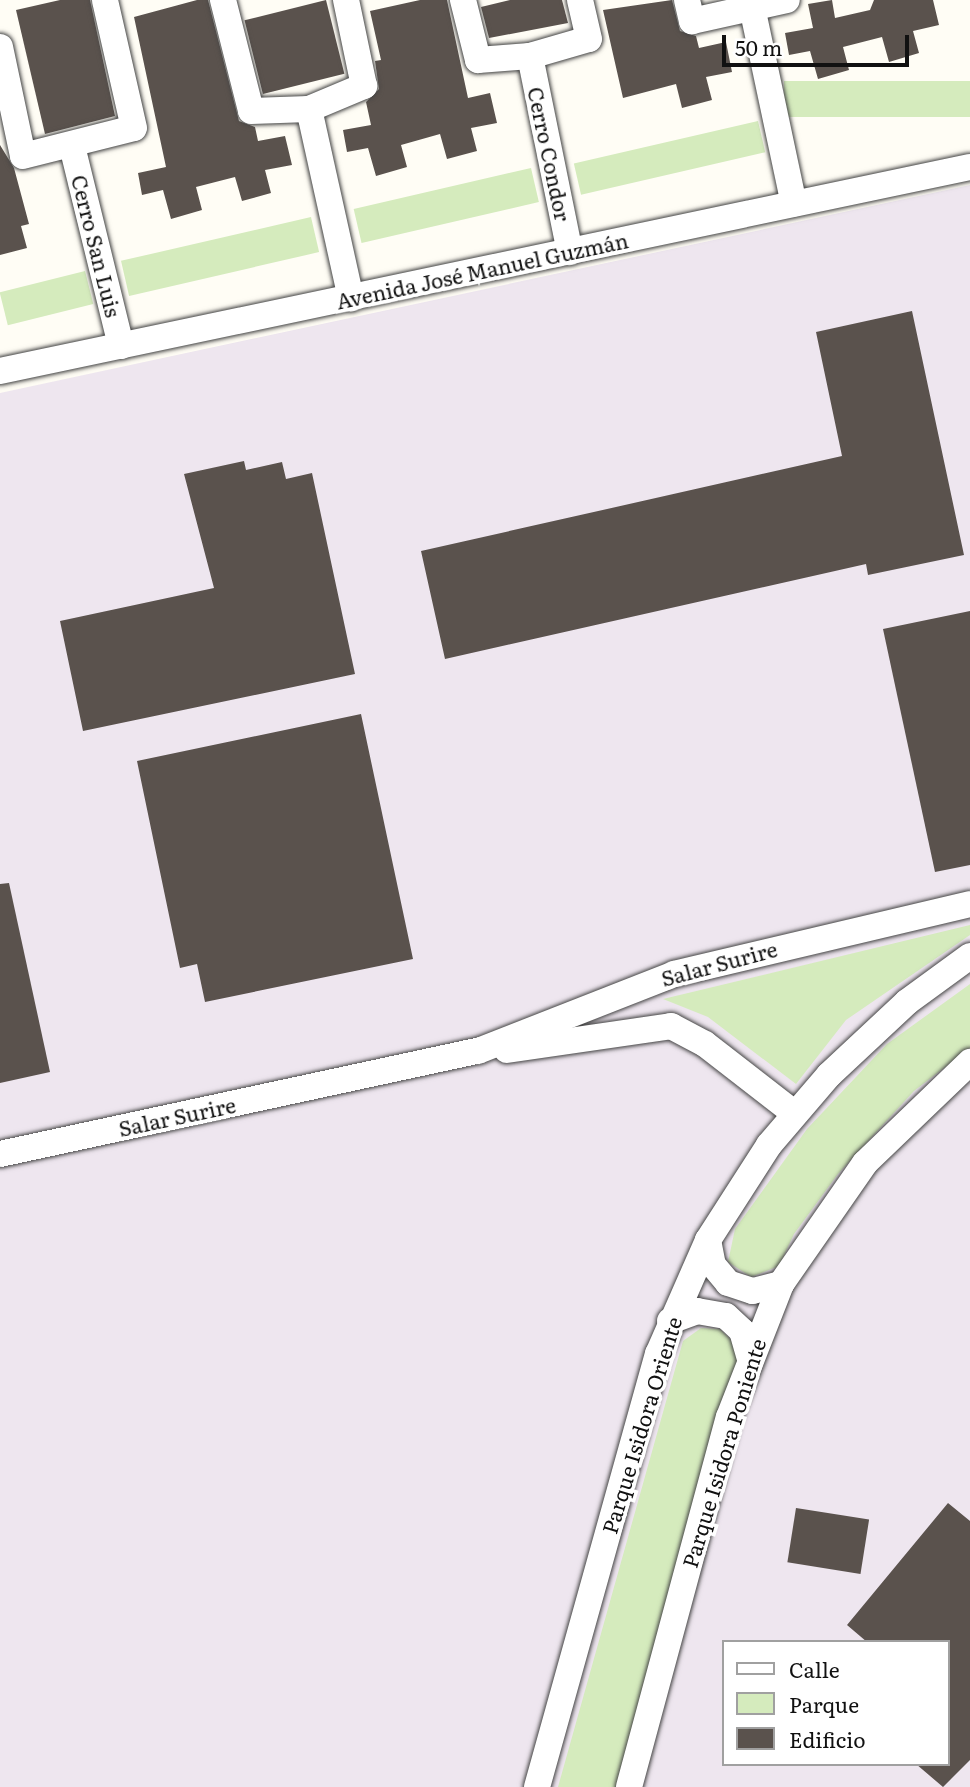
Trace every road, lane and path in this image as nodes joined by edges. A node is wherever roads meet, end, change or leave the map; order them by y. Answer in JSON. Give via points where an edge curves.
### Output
{"nodes":[{"id":1,"x":105,"y":0,"type":"edge"},
{"id":2,"x":223,"y":0,"type":"edge"},
{"id":3,"x":346,"y":0,"type":"edge"},
{"id":4,"x":463,"y":0,"type":"edge"},
{"id":5,"x":580,"y":0,"type":"edge"},
{"id":6,"x":687,"y":0,"type":"edge"},
{"id":7,"x":787,"y":0,"type":"edge"},
{"id":8,"x":752,"y":8,"type":"junction"},
{"id":9,"x":0,"y":47,"type":"edge"},
{"id":10,"x":530,"y":56,"type":"junction"},
{"id":11,"x":309,"y":109,"type":"junction"},
{"id":12,"x":72,"y":146,"type":"junction"},
{"id":13,"x":968,"y":166,"type":"edge"},
{"id":14,"x":794,"y":204,"type":"junction"},
{"id":15,"x":570,"y":252,"type":"junction"},
{"id":16,"x":351,"y":298,"type":"junction"},
{"id":17,"x":121,"y":346,"type":"junction"},
{"id":18,"x":0,"y":372,"type":"edge"},
{"id":19,"x":970,"y":904,"type":"edge"},
{"id":20,"x":970,"y":956,"type":"edge"},
{"id":21,"x":478,"y":1051,"type":"junction"},
{"id":22,"x":970,"y":1062,"type":"edge"},
{"id":23,"x":794,"y":1113,"type":"junction"},
{"id":24,"x":0,"y":1154,"type":"edge"},
{"id":25,"x":708,"y":1240,"type":"junction"},
{"id":26,"x":781,"y":1284,"type":"junction"},
{"id":27,"x":670,"y":1321,"type":"junction"},
{"id":28,"x":750,"y":1359,"type":"junction"},
{"id":29,"x":537,"y":1787,"type":"edge"},
{"id":30,"x":629,"y":1787,"type":"edge"}],
"edges":[{"from":1,"to":12,"type":"street","via":[[134,128]]},
{"from":2,"to":11,"type":"street","via":[[251,111]]},
{"from":3,"to":11,"type":"street","via":[[364,86]]},
{"from":4,"to":10,"type":"street","via":[[478,60]]},
{"from":5,"to":10,"type":"street","via":[[589,39]]},
{"from":6,"to":8,"type":"street","via":[[692,21]]},
{"from":7,"to":8,"type":"street"},
{"from":8,"to":14,"type":"street"},
{"from":9,"to":12,"type":"street","via":[[23,156]]},
{"from":10,"to":15,"type":"street","name":"Cerro Condor"},
{"from":11,"to":16,"type":"street"},
{"from":12,"to":17,"type":"street","name":"Cerro San Luis"},
{"from":13,"to":14,"type":"street","name":"Avenida José Manuel Guzmán"},
{"from":14,"to":15,"type":"street","name":"Avenida José Manuel Guzmán"},
{"from":15,"to":16,"type":"street","name":"Avenida José Manuel Guzmán"},
{"from":16,"to":17,"type":"street","name":"Avenida José Manuel Guzmán"},
{"from":17,"to":18,"type":"street","name":"Avenida José Manuel Guzmán"},
{"from":19,"to":21,"type":"street","name":"Salar Surire","via":[[674,974]]},
{"from":20,"to":23,"type":"street","name":"Parque Isidora Oriente","via":[[878,1027]]},
{"from":21,"to":23,"type":"street","name":"Salar Surire","via":[[671,1026],[705,1044]]},
{"from":21,"to":24,"type":"street","name":"Salar Surire"},
{"from":22,"to":26,"type":"street","name":"Parque Isidora Poniente","via":[[865,1163]]},
{"from":23,"to":25,"type":"street","name":"Parque Isidora Oriente"},
{"from":25,"to":26,"type":"street","via":[[713,1265],[728,1283],[753,1291]]},
{"from":25,"to":27,"type":"street","name":"Parque Isidora Oriente"},
{"from":26,"to":28,"type":"street","name":"Parque Isidora Poniente"},
{"from":27,"to":28,"type":"street","via":[[697,1311],[726,1316],[742,1331]]},
{"from":27,"to":29,"type":"street","name":"Parque Isidora Oriente"},
{"from":28,"to":30,"type":"street","name":"Parque Isidora Poniente"}]}
